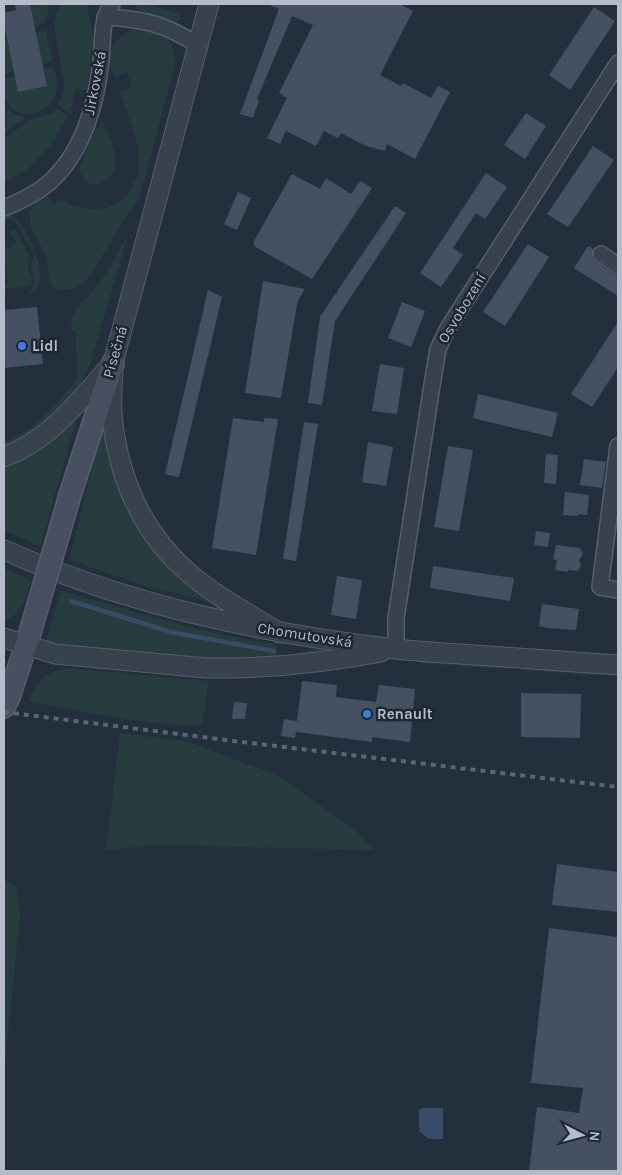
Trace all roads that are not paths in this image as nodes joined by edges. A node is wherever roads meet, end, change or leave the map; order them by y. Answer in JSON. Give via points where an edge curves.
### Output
{"nodes":[{"id":1,"x":209,"y":4,"type":"edge"},
{"id":2,"x":109,"y":10,"type":"edge"},
{"id":3,"x":198,"y":45,"type":"junction"},
{"id":4,"x":618,"y":63,"type":"edge"},
{"id":5,"x":4,"y":208,"type":"edge"},
{"id":6,"x":601,"y":254,"type":"dead end"},
{"id":7,"x":618,"y":266,"type":"edge"},
{"id":8,"x":113,"y":363,"type":"junction"},
{"id":9,"x":618,"y":446,"type":"edge"},
{"id":10,"x":4,"y":457,"type":"edge"},
{"id":11,"x":4,"y":550,"type":"edge"},
{"id":12,"x":618,"y":590,"type":"edge"},
{"id":13,"x":280,"y":632,"type":"junction"},
{"id":14,"x":4,"y":638,"type":"edge"},
{"id":15,"x":27,"y":641,"type":"junction"},
{"id":16,"x":396,"y":649,"type":"junction"},
{"id":17,"x":618,"y":665,"type":"edge"},
{"id":18,"x":6,"y":702,"type":"edge"}],
"edges":[{"from":1,"to":3,"type":"street","name":"Písečná"},
{"from":2,"to":3,"type":"street","name":"Jirkovská","via":[[128,18],[152,22]]},
{"from":2,"to":5,"type":"street","name":"Jirkovská","via":[[101,66],[82,138],[67,165],[52,181]]},
{"from":3,"to":8,"type":"street","name":"Písečná"},
{"from":4,"to":16,"type":"street","name":"Osvobození","via":[[448,328],[438,349],[396,618]]},
{"from":6,"to":7,"type":"street"},
{"from":8,"to":10,"type":"street","via":[[54,428]]},
{"from":8,"to":13,"type":"street","via":[[112,410],[116,442],[126,481],[144,521],[164,549],[190,574],[228,602]]},
{"from":8,"to":15,"type":"main road","name":"Písečná","bridge":true},
{"from":9,"to":12,"type":"street","via":[[600,587]]},
{"from":11,"to":13,"type":"street","name":"Chomutovská","via":[[150,603]]},
{"from":13,"to":16,"type":"street","name":"Chomutovská"},
{"from":14,"to":15,"type":"street"},
{"from":15,"to":16,"type":"street","via":[[67,656],[231,669],[347,659]]},
{"from":15,"to":18,"type":"main road","name":"Písečná"},
{"from":16,"to":17,"type":"street","name":"Chomutovská"}]}
